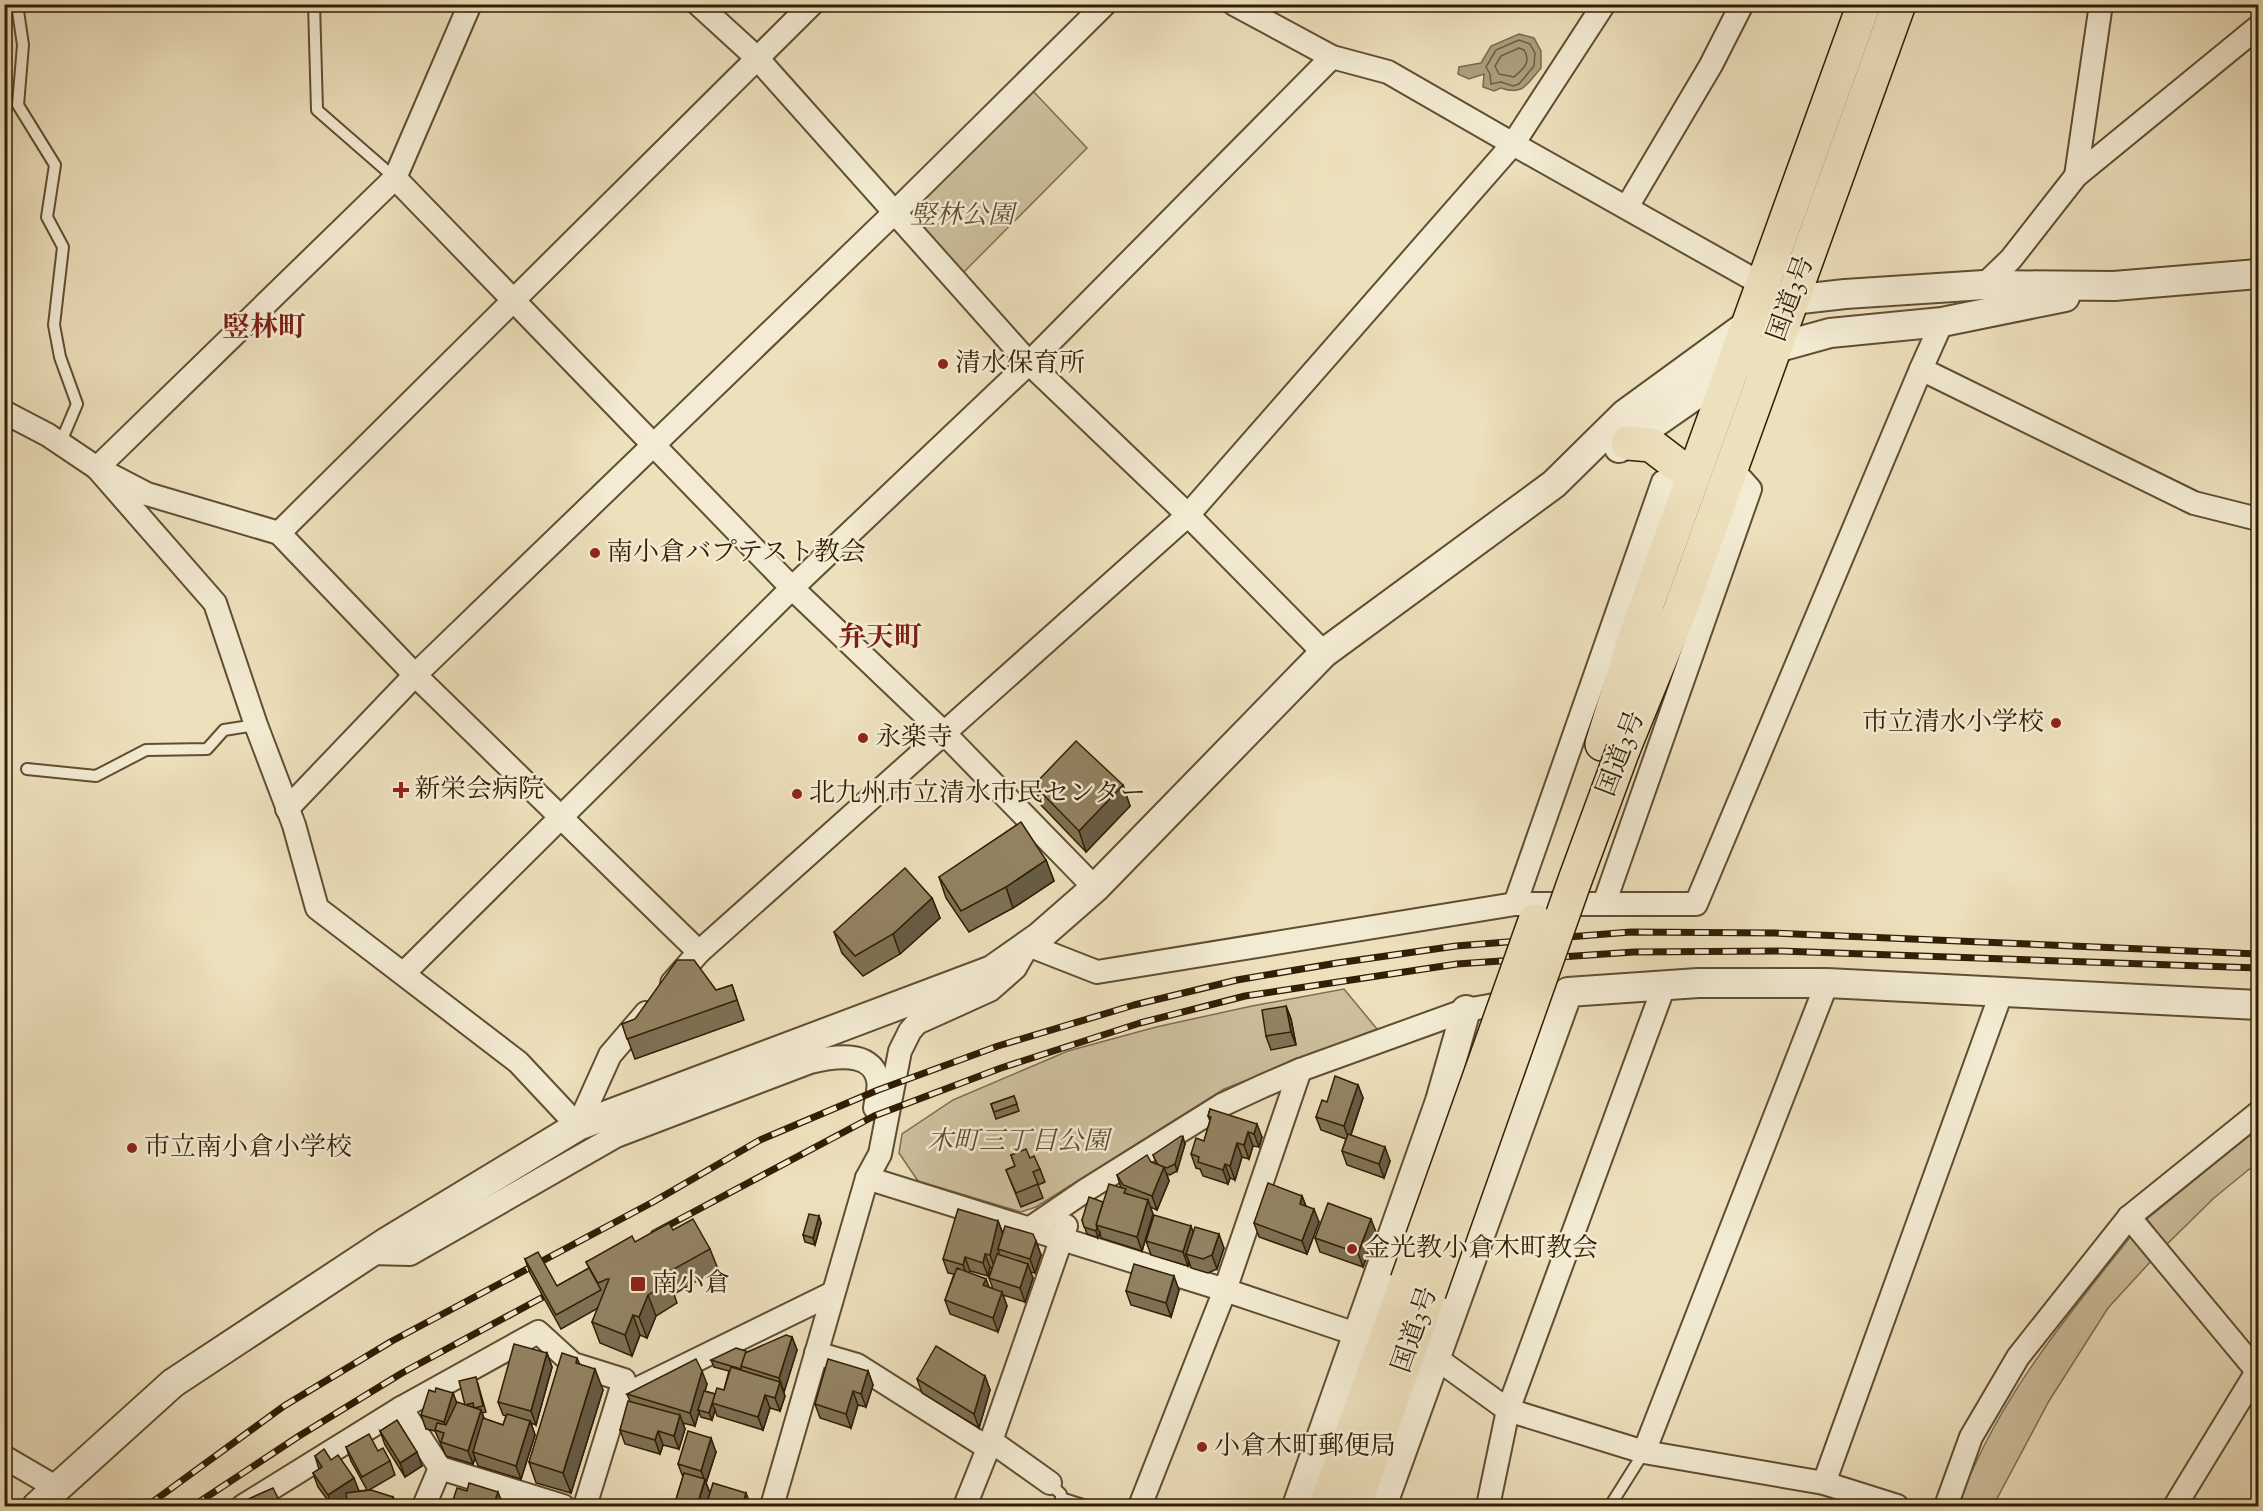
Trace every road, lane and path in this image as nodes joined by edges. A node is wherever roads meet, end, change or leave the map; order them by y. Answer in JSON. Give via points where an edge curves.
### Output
{"nodes":[{"id":1,"x":17,"y":4,"type":"edge"},
{"id":2,"x":314,"y":4,"type":"edge"},
{"id":3,"x":470,"y":4,"type":"edge"},
{"id":4,"x":698,"y":4,"type":"edge"},
{"id":5,"x":812,"y":4,"type":"edge"},
{"id":6,"x":1105,"y":4,"type":"edge"},
{"id":7,"x":1234,"y":4,"type":"edge"},
{"id":8,"x":1605,"y":4,"type":"edge"},
{"id":9,"x":1742,"y":4,"type":"edge"},
{"id":10,"x":1864,"y":4,"type":"edge"},
{"id":11,"x":1899,"y":4,"type":"edge"},
{"id":12,"x":2101,"y":4,"type":"edge"},
{"id":13,"x":2259,"y":27,"type":"edge"},
{"id":14,"x":1332,"y":57,"type":"junction"},
{"id":15,"x":757,"y":58,"type":"junction"},
{"id":16,"x":1513,"y":144,"type":"junction"},
{"id":17,"x":2076,"y":177,"type":"junction"},
{"id":18,"x":395,"y":178,"type":"junction"},
{"id":19,"x":1627,"y":207,"type":"junction"},
{"id":20,"x":894,"y":213,"type":"junction"},
{"id":21,"x":1813,"y":243,"type":"junction"},
{"id":22,"x":1776,"y":251,"type":"junction"},
{"id":23,"x":2259,"y":274,"type":"edge"},
{"id":24,"x":1763,"y":285,"type":"junction"},
{"id":25,"x":1984,"y":285,"type":"junction"},
{"id":26,"x":2114,"y":286,"type":"junction"},
{"id":27,"x":1845,"y":294,"type":"junction"},
{"id":28,"x":1792,"y":300,"type":"junction"},
{"id":29,"x":514,"y":301,"type":"junction"},
{"id":30,"x":1979,"y":315,"type":"junction"},
{"id":31,"x":1942,"y":322,"type":"junction"},
{"id":32,"x":1749,"y":323,"type":"junction"},
{"id":33,"x":1775,"y":347,"type":"junction"},
{"id":34,"x":1029,"y":363,"type":"junction"},
{"id":35,"x":1732,"y":367,"type":"junction"},
{"id":36,"x":1921,"y":369,"type":"junction"},
{"id":37,"x":4,"y":412,"type":"edge"},
{"id":38,"x":1628,"y":443,"type":"junction"},
{"id":39,"x":60,"y":444,"type":"junction"},
{"id":40,"x":653,"y":444,"type":"junction"},
{"id":41,"x":97,"y":468,"type":"junction"},
{"id":42,"x":1732,"y":470,"type":"junction"},
{"id":43,"x":1693,"y":477,"type":"junction"},
{"id":44,"x":1554,"y":484,"type":"junction"},
{"id":45,"x":1188,"y":515,"type":"junction"},
{"id":46,"x":2259,"y":519,"type":"edge"},
{"id":47,"x":279,"y":533,"type":"junction"},
{"id":48,"x":792,"y":588,"type":"junction"},
{"id":49,"x":1324,"y":653,"type":"junction"},
{"id":50,"x":415,"y":675,"type":"junction"},
{"id":51,"x":256,"y":725,"type":"junction"},
{"id":52,"x":944,"y":733,"type":"junction"},
{"id":53,"x":1613,"y":747,"type":"junction"},
{"id":54,"x":27,"y":769,"type":"dead end"},
{"id":55,"x":287,"y":809,"type":"junction"},
{"id":56,"x":560,"y":817,"type":"junction"},
{"id":57,"x":1095,"y":888,"type":"junction"},
{"id":58,"x":1515,"y":904,"type":"junction"},
{"id":59,"x":1604,"y":904,"type":"junction"},
{"id":60,"x":1028,"y":945,"type":"junction"},
{"id":61,"x":699,"y":952,"type":"junction"},
{"id":62,"x":404,"y":973,"type":"junction"},
{"id":63,"x":1827,"y":983,"type":"junction"},
{"id":64,"x":1664,"y":986,"type":"junction"},
{"id":65,"x":2002,"y":991,"type":"junction"},
{"id":66,"x":1568,"y":992,"type":"junction"},
{"id":67,"x":2259,"y":1005,"type":"edge"},
{"id":68,"x":1466,"y":1011,"type":"junction"},
{"id":69,"x":1300,"y":1070,"type":"junction"},
{"id":70,"x":2259,"y":1113,"type":"edge"},
{"id":71,"x":578,"y":1126,"type":"junction"},
{"id":72,"x":867,"y":1178,"type":"junction"},
{"id":73,"x":1086,"y":1190,"type":"junction"},
{"id":74,"x":2129,"y":1217,"type":"junction"},
{"id":75,"x":1029,"y":1229,"type":"junction"},
{"id":76,"x":1061,"y":1238,"type":"junction"},
{"id":77,"x":370,"y":1253,"type":"junction"},
{"id":78,"x":1418,"y":1287,"type":"junction"},
{"id":79,"x":1225,"y":1290,"type":"junction"},
{"id":80,"x":833,"y":1293,"type":"junction"},
{"id":81,"x":1363,"y":1336,"type":"junction"},
{"id":82,"x":816,"y":1353,"type":"junction"},
{"id":83,"x":1429,"y":1356,"type":"junction"},
{"id":84,"x":2258,"y":1370,"type":"edge"},
{"id":85,"x":619,"y":1398,"type":"junction"},
{"id":86,"x":401,"y":1408,"type":"junction"},
{"id":87,"x":1508,"y":1410,"type":"junction"},
{"id":88,"x":989,"y":1444,"type":"junction"},
{"id":89,"x":1644,"y":1452,"type":"junction"},
{"id":90,"x":4,"y":1457,"type":"edge"},
{"id":91,"x":440,"y":1468,"type":"junction"},
{"id":92,"x":1050,"y":1483,"type":"joint"},
{"id":93,"x":1824,"y":1483,"type":"junction"},
{"id":94,"x":47,"y":1497,"type":"edge"},
{"id":95,"x":243,"y":1506,"type":"edge"},
{"id":96,"x":424,"y":1506,"type":"edge"},
{"id":97,"x":563,"y":1506,"type":"edge"},
{"id":98,"x":585,"y":1506,"type":"edge"},
{"id":99,"x":772,"y":1506,"type":"edge"},
{"id":100,"x":965,"y":1506,"type":"edge"},
{"id":101,"x":1086,"y":1506,"type":"edge"},
{"id":102,"x":1140,"y":1506,"type":"edge"},
{"id":103,"x":1298,"y":1506,"type":"edge"},
{"id":104,"x":1326,"y":1506,"type":"edge"},
{"id":105,"x":1354,"y":1506,"type":"edge"},
{"id":106,"x":1382,"y":1506,"type":"edge"},
{"id":107,"x":1488,"y":1506,"type":"edge"},
{"id":108,"x":1610,"y":1506,"type":"edge"},
{"id":109,"x":1897,"y":1506,"type":"edge"},
{"id":110,"x":1946,"y":1506,"type":"edge"},
{"id":111,"x":2175,"y":1506,"type":"edge"}],
"edges":[{"from":1,"to":39,"type":"lane","via":[[23,45],[18,105],[55,165],[47,216],[63,247],[54,325],[60,357],[77,404]]},
{"from":2,"to":18,"type":"lane","via":[[317,110]]},
{"from":3,"to":18,"type":"street"},
{"from":4,"to":15,"type":"street"},
{"from":5,"to":15,"type":"street"},
{"from":6,"to":20,"type":"street"},
{"from":7,"to":14,"type":"street"},
{"from":8,"to":16,"type":"street"},
{"from":9,"to":19,"type":"street","via":[[1711,65]]},
{"from":10,"to":22,"type":"highway","name":"国道3号"},
{"from":11,"to":21,"type":"highway","name":"国道3号"},
{"from":12,"to":17,"type":"street"},
{"from":13,"to":17,"type":"street"},
{"from":14,"to":16,"type":"street","via":[[1388,72]]},
{"from":14,"to":34,"type":"street"},
{"from":15,"to":20,"type":"street"},
{"from":15,"to":29,"type":"street"},
{"from":16,"to":19,"type":"street"},
{"from":16,"to":45,"type":"street"},
{"from":17,"to":25,"type":"street","via":[[2011,259]]},
{"from":18,"to":29,"type":"street"},
{"from":18,"to":41,"type":"street"},
{"from":19,"to":24,"type":"street"},
{"from":20,"to":34,"type":"street"},
{"from":20,"to":40,"type":"street"},
{"from":21,"to":27,"type":"street","via":[[1818,278]]},
{"from":21,"to":28,"type":"highway","name":"国道3号"},
{"from":22,"to":24,"type":"highway","name":"国道3号"},
{"from":22,"to":28,"type":"street","via":[[1776,278]]},
{"from":23,"to":26,"type":"street"},
{"from":24,"to":28,"type":"street"},
{"from":24,"to":32,"type":"highway","name":"国道3号"},
{"from":25,"to":26,"type":"street"},
{"from":25,"to":27,"type":"street"},
{"from":26,"to":30,"type":"street"},
{"from":27,"to":28,"type":"street"},
{"from":28,"to":30,"type":"street","via":[[1801,308],[1816,312],[1913,305]]},
{"from":28,"to":32,"type":"street"},
{"from":28,"to":33,"type":"highway","name":"国道3号"},
{"from":29,"to":40,"type":"street"},
{"from":29,"to":47,"type":"street"},
{"from":30,"to":31,"type":"street"},
{"from":31,"to":33,"type":"street","via":[[1830,333]]},
{"from":31,"to":36,"type":"street"},
{"from":32,"to":35,"type":"highway","name":"国道3号"},
{"from":32,"to":44,"type":"street","via":[[1625,414]]},
{"from":33,"to":35,"type":"street"},
{"from":33,"to":42,"type":"highway","name":"国道3号"},
{"from":34,"to":45,"type":"street"},
{"from":34,"to":48,"type":"street"},
{"from":35,"to":38,"type":"street"},
{"from":35,"to":43,"type":"highway","name":"国道3号"},
{"from":36,"to":46,"type":"street","via":[[2194,503]]},
{"from":36,"to":59,"type":"street","via":[[1696,904]]},
{"from":37,"to":39,"type":"street"},
{"from":38,"to":43,"type":"highway","via":[[1651,445]]},
{"from":38,"to":44,"type":"street"},
{"from":39,"to":41,"type":"street"},
{"from":40,"to":48,"type":"street"},
{"from":40,"to":50,"type":"street"},
{"from":41,"to":47,"type":"street","via":[[147,494]]},
{"from":41,"to":51,"type":"street","via":[[215,603]]},
{"from":42,"to":53,"type":"highway","name":"国道3号","via":[[1679,613]]},
{"from":42,"to":59,"type":"street","via":[[1750,489]]},
{"from":43,"to":53,"type":"highway","name":"国道3号","via":[[1635,638]]},
{"from":43,"to":58,"type":"street","via":[[1663,482]]},
{"from":44,"to":49,"type":"street"},
{"from":45,"to":49,"type":"street"},
{"from":45,"to":52,"type":"street"},
{"from":47,"to":50,"type":"street"},
{"from":48,"to":52,"type":"street"},
{"from":48,"to":56,"type":"street"},
{"from":49,"to":57,"type":"street"},
{"from":50,"to":55,"type":"street"},
{"from":50,"to":56,"type":"street"},
{"from":51,"to":54,"type":"lane","via":[[224,730],[207,749],[146,750],[96,776]]},
{"from":51,"to":55,"type":"street"},
{"from":52,"to":57,"type":"street"},
{"from":52,"to":61,"type":"street"},
{"from":53,"to":78,"type":"highway","name":"国道3号","bridge":true,"via":[[1545,895]]},
{"from":55,"to":62,"type":"street","via":[[317,908]]},
{"from":56,"to":61,"type":"street"},
{"from":56,"to":62,"type":"street"},
{"from":57,"to":60,"type":"street"},
{"from":58,"to":59,"type":"street"},
{"from":58,"to":60,"type":"street","via":[[1097,972]]},
{"from":60,"to":71,"type":"street","via":[[992,970]]},
{"from":60,"to":72,"type":"street","via":[[1015,968],[990,990],[917,1023],[910,1031],[900,1051],[880,1154]]},
{"from":61,"to":71,"type":"street","via":[[610,1055]]},
{"from":62,"to":71,"type":"street","via":[[518,1062]]},
{"from":63,"to":64,"type":"street"},
{"from":63,"to":65,"type":"street"},
{"from":63,"to":89,"type":"street"},
{"from":64,"to":66,"type":"street"},
{"from":64,"to":87,"type":"street"},
{"from":65,"to":67,"type":"street"},
{"from":65,"to":93,"type":"street"},
{"from":66,"to":68,"type":"street"},
{"from":66,"to":83,"type":"street"},
{"from":68,"to":69,"type":"street"},
{"from":68,"to":81,"type":"street"},
{"from":69,"to":73,"type":"street","via":[[1222,1105]]},
{"from":69,"to":79,"type":"street"},
{"from":70,"to":74,"type":"street"},
{"from":71,"to":77,"type":"street"},
{"from":72,"to":75,"type":"street"},
{"from":72,"to":77,"type":"street","via":[[866,1154],[878,1080],[870,1067],[858,1059],[828,1058],[616,1136],[410,1254]]},
{"from":72,"to":80,"type":"street"},
{"from":73,"to":75,"type":"street"},
{"from":73,"to":76,"type":"street"},
{"from":74,"to":84,"type":"street"},
{"from":74,"to":110,"type":"street","via":[[2018,1356],[1971,1437]]},
{"from":75,"to":76,"type":"street"},
{"from":76,"to":79,"type":"street"},
{"from":76,"to":88,"type":"street"},
{"from":77,"to":94,"type":"street","via":[[173,1383]]},
{"from":78,"to":104,"type":"highway","name":"国道3号"},
{"from":78,"to":105,"type":"highway","name":"国道3号"},
{"from":79,"to":81,"type":"street"},
{"from":79,"to":102,"type":"street"},
{"from":80,"to":82,"type":"street"},
{"from":80,"to":85,"type":"street"},
{"from":81,"to":103,"type":"street"},
{"from":82,"to":88,"type":"street","via":[[857,1365]]},
{"from":82,"to":99,"type":"street"},
{"from":83,"to":87,"type":"street"},
{"from":83,"to":106,"type":"street"},
{"from":84,"to":111,"type":"street"},
{"from":85,"to":86,"type":"street","via":[[624,1380],[573,1364],[538,1332]]},
{"from":85,"to":98,"type":"street"},
{"from":86,"to":91,"type":"street"},
{"from":86,"to":95,"type":"street"},
{"from":87,"to":89,"type":"street"},
{"from":87,"to":107,"type":"street"},
{"from":88,"to":92,"type":"street"},
{"from":88,"to":100,"type":"street"},
{"from":89,"to":93,"type":"street"},
{"from":89,"to":108,"type":"lane"},
{"from":90,"to":94,"type":"street"},
{"from":91,"to":96,"type":"street"},
{"from":91,"to":97,"type":"street"},
{"from":92,"to":101,"type":"lane","via":[[1061,1494],[1060,1498]]},
{"from":93,"to":109,"type":"street"}]}
